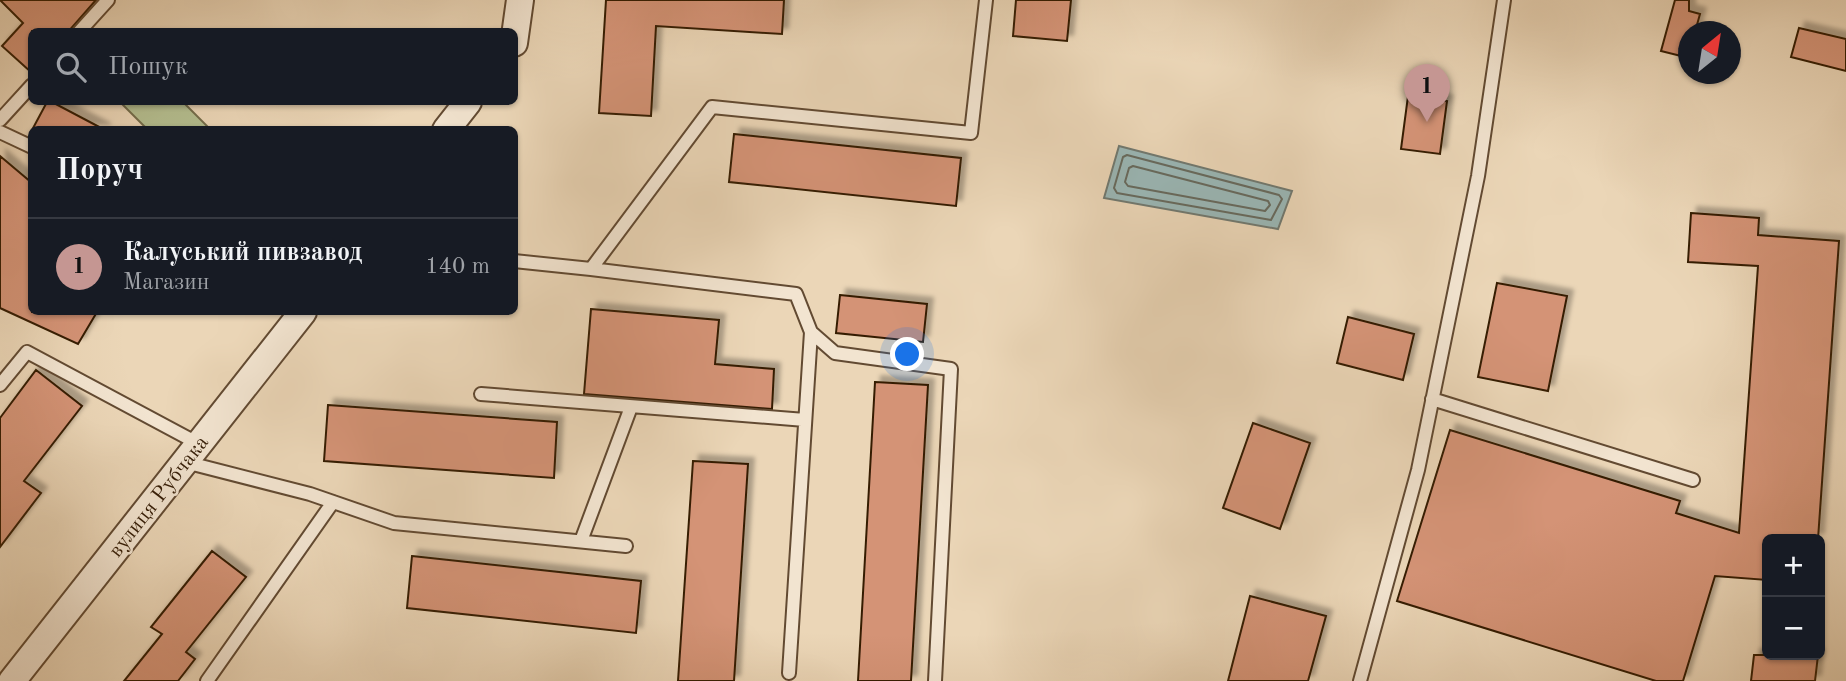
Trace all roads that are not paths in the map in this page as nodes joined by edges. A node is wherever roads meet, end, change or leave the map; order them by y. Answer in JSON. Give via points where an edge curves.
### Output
{"nodes":[{"id":1,"x":108,"y":0,"type":"edge"},
{"id":2,"x":520,"y":0,"type":"edge"},
{"id":3,"x":986,"y":0,"type":"edge"},
{"id":4,"x":1504,"y":0,"type":"edge"},
{"id":5,"x":83,"y":28,"type":"edge"},
{"id":6,"x":516,"y":28,"type":"edge"},
{"id":7,"x":28,"y":89,"type":"edge"},
{"id":8,"x":466,"y":105,"type":"edge"},
{"id":9,"x":0,"y":120,"type":"edge"},
{"id":10,"x":449,"y":126,"type":"edge"},
{"id":11,"x":0,"y":132,"type":"edge"},
{"id":12,"x":28,"y":145,"type":"edge"},
{"id":13,"x":518,"y":261,"type":"edge"},
{"id":14,"x":591,"y":269,"type":"junction"},
{"id":15,"x":301,"y":315,"type":"edge"},
{"id":16,"x":811,"y":332,"type":"junction"},
{"id":17,"x":0,"y":385,"type":"edge"},
{"id":18,"x":481,"y":394,"type":"dead end"},
{"id":19,"x":1432,"y":399,"type":"junction"},
{"id":20,"x":631,"y":407,"type":"junction"},
{"id":21,"x":805,"y":420,"type":"junction"},
{"id":22,"x":192,"y":453,"type":"junction"},
{"id":23,"x":1693,"y":480,"type":"dead end"},
{"id":24,"x":333,"y":502,"type":"junction"},
{"id":25,"x":581,"y":541,"type":"junction"},
{"id":26,"x":626,"y":546,"type":"dead end"},
{"id":27,"x":789,"y":673,"type":"dead end"},
{"id":28,"x":12,"y":681,"type":"edge"},
{"id":29,"x":207,"y":681,"type":"edge"},
{"id":30,"x":935,"y":681,"type":"edge"},
{"id":31,"x":1360,"y":681,"type":"edge"}],
"edges":[{"from":1,"to":5,"type":"lane"},
{"from":2,"to":6,"type":"street"},
{"from":3,"to":14,"type":"lane","via":[[971,133],[712,107]]},
{"from":4,"to":19,"type":"lane","via":[[1478,176]]},
{"from":7,"to":9,"type":"lane"},
{"from":8,"to":10,"type":"street"},
{"from":11,"to":12,"type":"lane"},
{"from":13,"to":14,"type":"lane"},
{"from":14,"to":16,"type":"lane","via":[[796,294]]},
{"from":15,"to":22,"type":"street","name":"вулиця Рубчака"},
{"from":16,"to":21,"type":"lane"},
{"from":16,"to":30,"type":"lane","via":[[835,353],[951,369]]},
{"from":17,"to":22,"type":"lane","via":[[27,352]]},
{"from":18,"to":20,"type":"lane"},
{"from":19,"to":23,"type":"lane"},
{"from":19,"to":31,"type":"lane","via":[[1418,470]]},
{"from":20,"to":21,"type":"lane"},
{"from":20,"to":25,"type":"lane"},
{"from":21,"to":27,"type":"lane"},
{"from":22,"to":24,"type":"lane"},
{"from":22,"to":28,"type":"street","name":"вулиця Рубчака"},
{"from":24,"to":25,"type":"lane","via":[[394,523]]},
{"from":24,"to":29,"type":"lane"},
{"from":25,"to":26,"type":"lane"}]}
